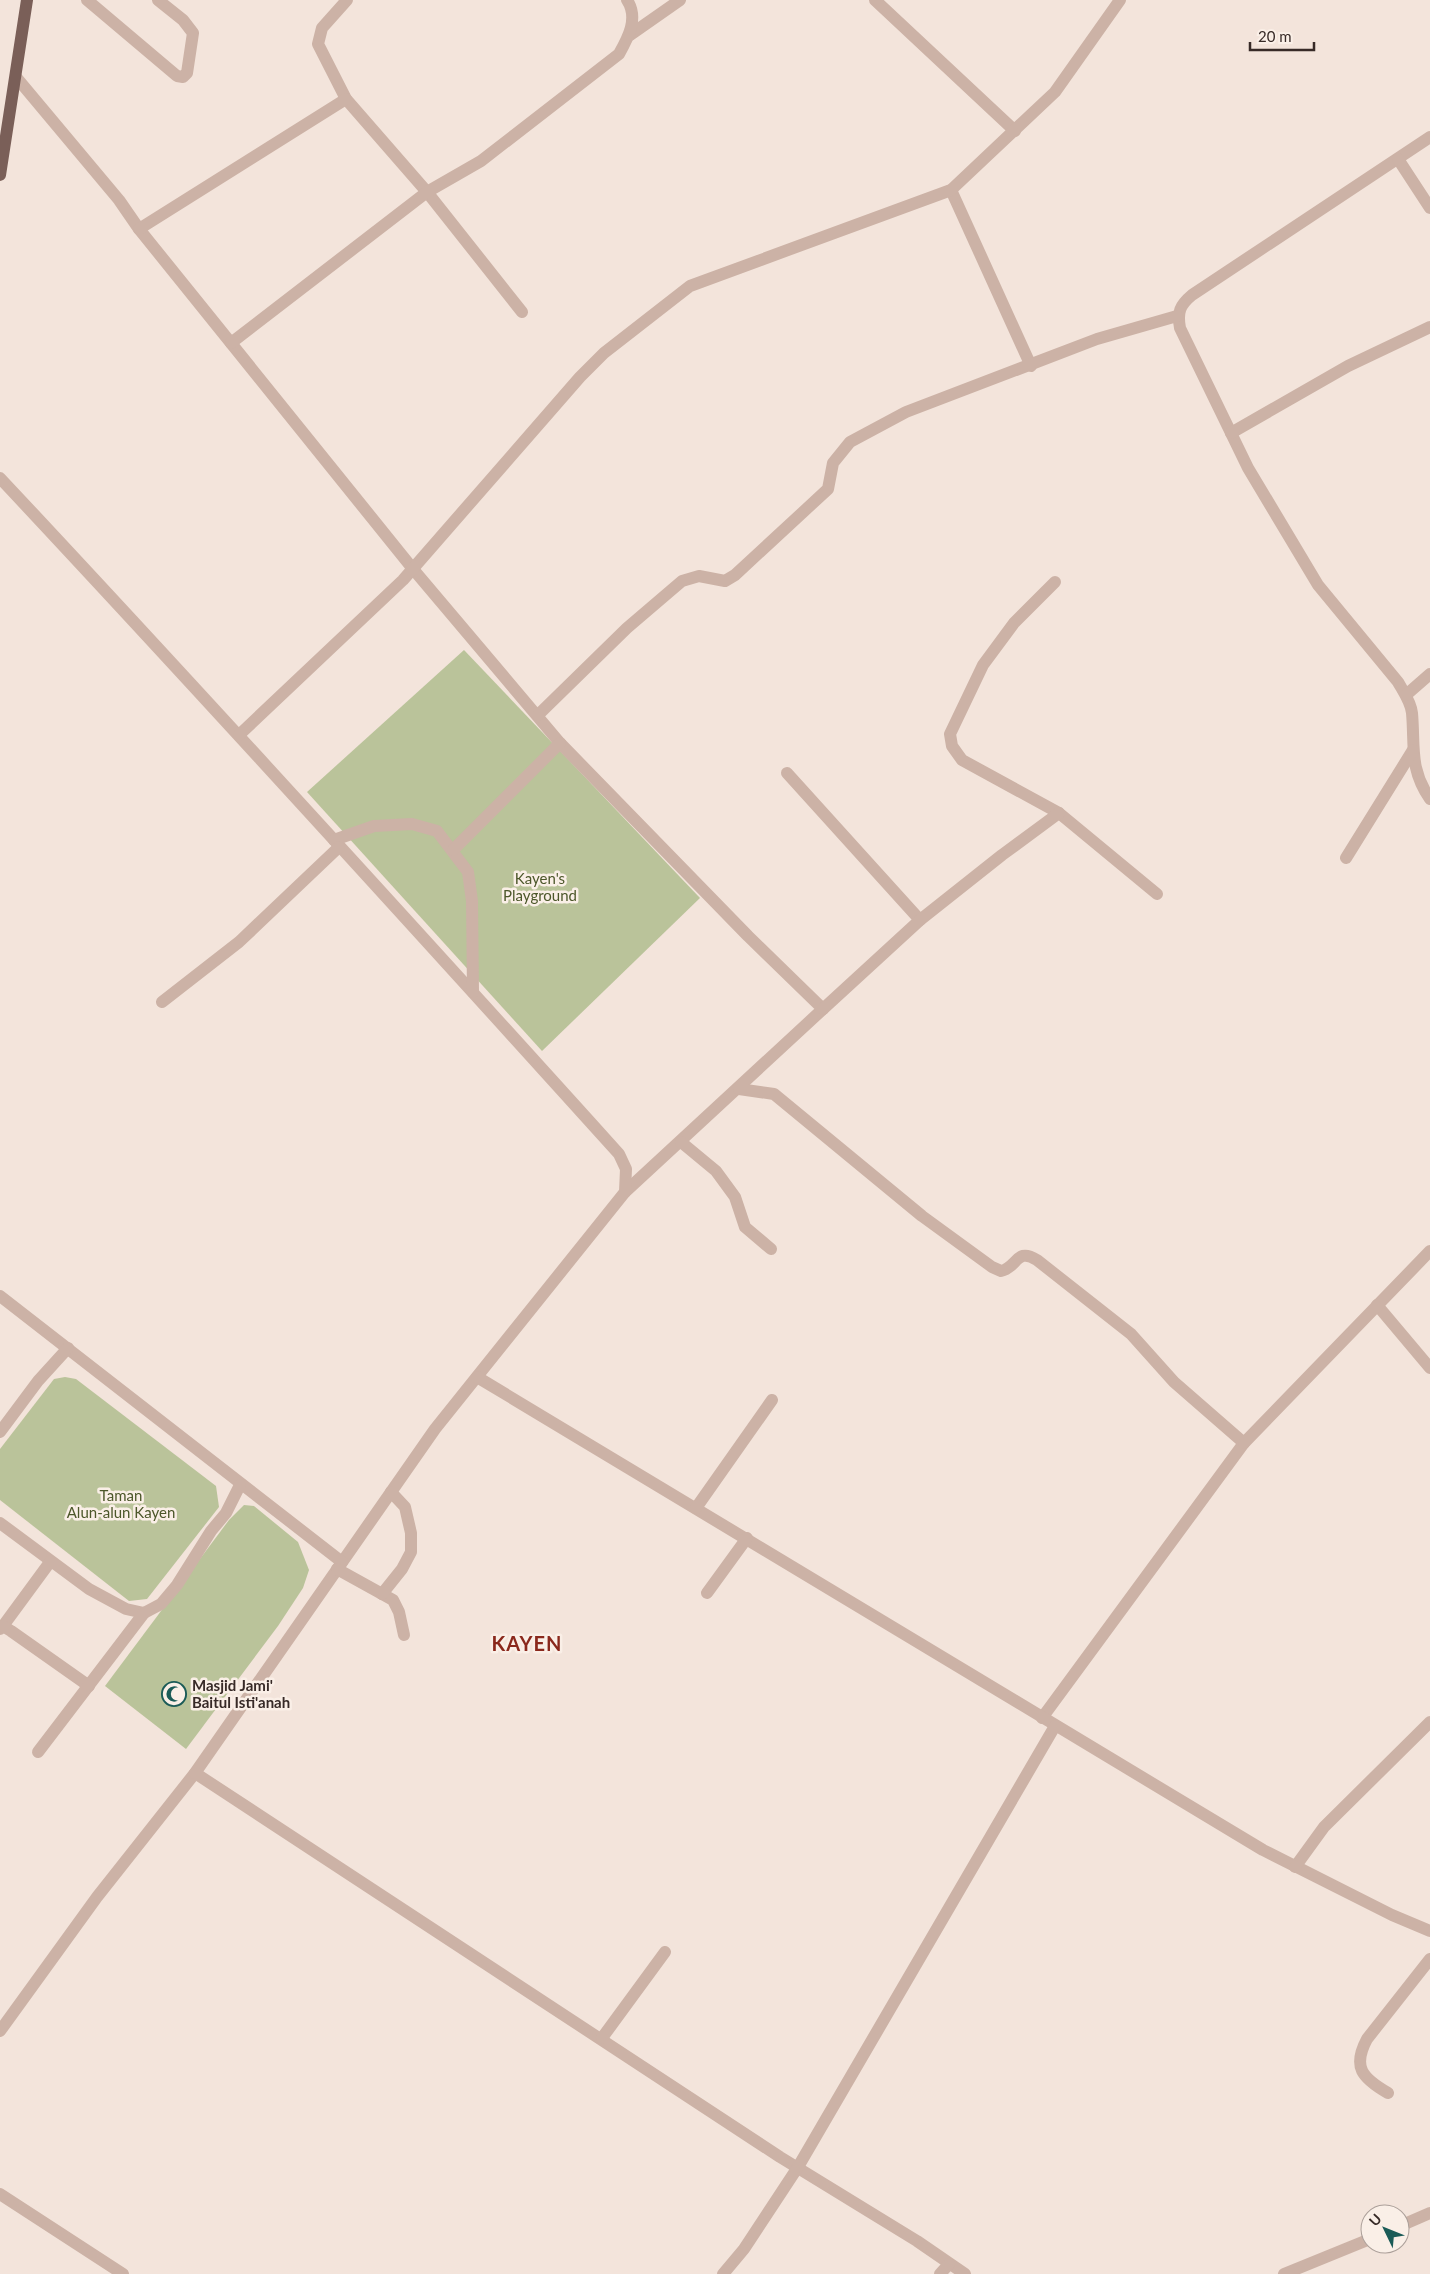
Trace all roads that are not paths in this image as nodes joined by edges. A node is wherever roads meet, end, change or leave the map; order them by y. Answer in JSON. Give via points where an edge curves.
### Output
{"nodes":[{"id":1,"x":27,"y":0,"type":"edge"},
{"id":2,"x":87,"y":0,"type":"edge"},
{"id":3,"x":158,"y":0,"type":"edge"},
{"id":4,"x":347,"y":0,"type":"edge"},
{"id":5,"x":627,"y":0,"type":"edge"},
{"id":6,"x":680,"y":0,"type":"edge"},
{"id":7,"x":875,"y":0,"type":"edge"},
{"id":8,"x":1120,"y":0,"type":"edge"},
{"id":9,"x":630,"y":35,"type":"junction"},
{"id":10,"x":16,"y":77,"type":"junction"},
{"id":11,"x":346,"y":99,"type":"junction"},
{"id":12,"x":1015,"y":131,"type":"junction"},
{"id":13,"x":1430,"y":138,"type":"edge"},
{"id":14,"x":1398,"y":159,"type":"junction"},
{"id":15,"x":0,"y":175,"type":"edge"},
{"id":16,"x":951,"y":190,"type":"junction"},
{"id":17,"x":427,"y":192,"type":"junction"},
{"id":18,"x":1430,"y":208,"type":"edge"},
{"id":19,"x":139,"y":229,"type":"junction"},
{"id":20,"x":522,"y":312,"type":"dead end"},
{"id":21,"x":1177,"y":316,"type":"junction"},
{"id":22,"x":1430,"y":327,"type":"edge"},
{"id":23,"x":231,"y":342,"type":"junction"},
{"id":24,"x":1030,"y":366,"type":"junction"},
{"id":25,"x":1231,"y":433,"type":"junction"},
{"id":26,"x":0,"y":478,"type":"edge"},
{"id":27,"x":413,"y":569,"type":"junction"},
{"id":28,"x":1056,"y":582,"type":"dead end"},
{"id":29,"x":1430,"y":674,"type":"edge"},
{"id":30,"x":1406,"y":695,"type":"junction"},
{"id":31,"x":538,"y":715,"type":"junction"},
{"id":32,"x":239,"y":736,"type":"junction"},
{"id":33,"x":560,"y":743,"type":"junction"},
{"id":34,"x":1413,"y":750,"type":"junction"},
{"id":35,"x":787,"y":773,"type":"dead end"},
{"id":36,"x":1430,"y":799,"type":"edge"},
{"id":37,"x":1059,"y":813,"type":"junction"},
{"id":38,"x":336,"y":843,"type":"junction"},
{"id":39,"x":453,"y":850,"type":"junction"},
{"id":40,"x":1346,"y":858,"type":"dead end"},
{"id":41,"x":1157,"y":894,"type":"dead end"},
{"id":42,"x":920,"y":920,"type":"junction"},
{"id":43,"x":473,"y":992,"type":"junction"},
{"id":44,"x":162,"y":1002,"type":"dead end"},
{"id":45,"x":823,"y":1009,"type":"junction"},
{"id":46,"x":739,"y":1089,"type":"junction"},
{"id":47,"x":681,"y":1142,"type":"junction"},
{"id":48,"x":625,"y":1192,"type":"junction"},
{"id":49,"x":771,"y":1248,"type":"dead end"},
{"id":50,"x":1430,"y":1252,"type":"edge"},
{"id":51,"x":0,"y":1296,"type":"edge"},
{"id":52,"x":1378,"y":1306,"type":"junction"},
{"id":53,"x":68,"y":1348,"type":"junction"},
{"id":54,"x":1430,"y":1368,"type":"edge"},
{"id":55,"x":476,"y":1377,"type":"junction"},
{"id":56,"x":772,"y":1400,"type":"dead end"},
{"id":57,"x":0,"y":1432,"type":"edge"},
{"id":58,"x":1244,"y":1443,"type":"junction"},
{"id":59,"x":240,"y":1485,"type":"junction"},
{"id":60,"x":391,"y":1492,"type":"junction"},
{"id":61,"x":696,"y":1508,"type":"junction"},
{"id":62,"x":0,"y":1523,"type":"edge"},
{"id":63,"x":747,"y":1538,"type":"junction"},
{"id":64,"x":50,"y":1562,"type":"junction"},
{"id":65,"x":339,"y":1566,"type":"junction"},
{"id":66,"x":708,"y":1593,"type":"dead end"},
{"id":67,"x":382,"y":1594,"type":"junction"},
{"id":68,"x":144,"y":1613,"type":"junction"},
{"id":69,"x":1,"y":1627,"type":"edge"},
{"id":70,"x":404,"y":1635,"type":"dead end"},
{"id":71,"x":89,"y":1686,"type":"junction"},
{"id":72,"x":1042,"y":1718,"type":"junction"},
{"id":73,"x":1430,"y":1722,"type":"edge"},
{"id":74,"x":1055,"y":1726,"type":"junction"},
{"id":75,"x":38,"y":1752,"type":"dead end"},
{"id":76,"x":195,"y":1773,"type":"junction"},
{"id":77,"x":1295,"y":1867,"type":"junction"},
{"id":78,"x":1430,"y":1931,"type":"edge"},
{"id":79,"x":665,"y":1952,"type":"dead end"},
{"id":80,"x":1430,"y":1958,"type":"edge"},
{"id":81,"x":0,"y":2031,"type":"edge"},
{"id":82,"x":602,"y":2038,"type":"junction"},
{"id":83,"x":1388,"y":2093,"type":"dead end"},
{"id":84,"x":798,"y":2167,"type":"junction"},
{"id":85,"x":0,"y":2194,"type":"edge"},
{"id":86,"x":1430,"y":2213,"type":"edge"},
{"id":87,"x":1410,"y":2222,"type":"edge"},
{"id":88,"x":1360,"y":2243,"type":"edge"},
{"id":89,"x":949,"y":2264,"type":"junction"},
{"id":90,"x":123,"y":2274,"type":"edge"},
{"id":91,"x":722,"y":2274,"type":"edge"},
{"id":92,"x":940,"y":2274,"type":"edge"},
{"id":93,"x":965,"y":2274,"type":"edge"},
{"id":94,"x":1284,"y":2274,"type":"edge"}],
"edges":[{"from":1,"to":10,"type":"main road"},
{"from":2,"to":3,"type":"street","via":[[177,76],[183,77],[187,73],[193,34],[183,20]]},
{"from":4,"to":11,"type":"street","via":[[322,28],[318,44]]},
{"from":5,"to":9,"type":"street","via":[[631,6]]},
{"from":6,"to":9,"type":"street"},
{"from":7,"to":12,"type":"street"},
{"from":8,"to":12,"type":"street","via":[[1056,92]]},
{"from":9,"to":17,"type":"street","via":[[619,54],[481,161]]},
{"from":10,"to":15,"type":"main road"},
{"from":10,"to":19,"type":"street","via":[[119,200]]},
{"from":11,"to":17,"type":"street"},
{"from":11,"to":19,"type":"street"},
{"from":12,"to":16,"type":"street"},
{"from":13,"to":14,"type":"street"},
{"from":14,"to":18,"type":"street"},
{"from":14,"to":21,"type":"street","via":[[1192,295],[1181,304]]},
{"from":16,"to":24,"type":"street"},
{"from":16,"to":27,"type":"street","via":[[690,286],[604,353],[586,371]]},
{"from":17,"to":20,"type":"street"},
{"from":17,"to":23,"type":"street"},
{"from":19,"to":23,"type":"street"},
{"from":21,"to":24,"type":"street","via":[[1097,339]]},
{"from":21,"to":25,"type":"street"},
{"from":22,"to":25,"type":"street","via":[[1348,366]]},
{"from":23,"to":27,"type":"street"},
{"from":24,"to":31,"type":"street","via":[[906,412],[850,442],[833,463],[828,489],[735,575],[725,581],[699,576],[682,581],[627,628]]},
{"from":25,"to":30,"type":"street","via":[[1248,468],[1318,585]]},
{"from":26,"to":32,"type":"street"},
{"from":27,"to":31,"type":"street"},
{"from":27,"to":32,"type":"street"},
{"from":28,"to":37,"type":"street","via":[[1014,623],[984,665],[950,734],[952,746],[962,760]]},
{"from":29,"to":30,"type":"street"},
{"from":30,"to":34,"type":"street","via":[[1412,712]]},
{"from":31,"to":33,"type":"street"},
{"from":32,"to":38,"type":"street"},
{"from":33,"to":39,"type":"street"},
{"from":33,"to":45,"type":"street"},
{"from":34,"to":36,"type":"street","via":[[1419,782]]},
{"from":34,"to":40,"type":"street"},
{"from":35,"to":42,"type":"street"},
{"from":37,"to":41,"type":"street"},
{"from":37,"to":42,"type":"street"},
{"from":38,"to":39,"type":"street","via":[[374,826],[412,824],[436,831]]},
{"from":38,"to":43,"type":"street"},
{"from":38,"to":44,"type":"street","via":[[239,942]]},
{"from":39,"to":43,"type":"street","via":[[468,872],[470,882]]},
{"from":42,"to":45,"type":"street"},
{"from":43,"to":48,"type":"street","via":[[618,1154],[626,1169]]},
{"from":45,"to":46,"type":"street"},
{"from":46,"to":47,"type":"street"},
{"from":46,"to":58,"type":"street","via":[[774,1094],[922,1216],[992,1267],[1001,1272],[1008,1270],[1022,1256],[1029,1255],[1037,1260],[1131,1334],[1174,1382]]},
{"from":47,"to":48,"type":"street"},
{"from":47,"to":49,"type":"street","via":[[716,1171],[735,1197],[744,1228]]},
{"from":48,"to":55,"type":"street"},
{"from":50,"to":52,"type":"street"},
{"from":51,"to":53,"type":"street"},
{"from":52,"to":54,"type":"street"},
{"from":52,"to":58,"type":"street"},
{"from":53,"to":57,"type":"street","via":[[38,1381]]},
{"from":53,"to":59,"type":"street"},
{"from":55,"to":60,"type":"street"},
{"from":55,"to":61,"type":"street"},
{"from":56,"to":61,"type":"street"},
{"from":58,"to":72,"type":"street"},
{"from":59,"to":65,"type":"street"},
{"from":59,"to":68,"type":"street","via":[[226,1513],[177,1585],[161,1604]]},
{"from":60,"to":65,"type":"street"},
{"from":60,"to":67,"type":"street","via":[[405,1506],[411,1552],[402,1570]]},
{"from":61,"to":63,"type":"street"},
{"from":62,"to":64,"type":"street"},
{"from":63,"to":66,"type":"street"},
{"from":63,"to":72,"type":"street"},
{"from":64,"to":68,"type":"street","via":[[89,1589],[126,1609]]},
{"from":64,"to":69,"type":"street"},
{"from":65,"to":67,"type":"street"},
{"from":65,"to":76,"type":"street"},
{"from":67,"to":70,"type":"street","via":[[393,1600],[400,1612]]},
{"from":68,"to":71,"type":"street"},
{"from":69,"to":71,"type":"street"},
{"from":71,"to":75,"type":"street"},
{"from":72,"to":74,"type":"street"},
{"from":73,"to":77,"type":"street","via":[[1324,1827]]},
{"from":74,"to":77,"type":"street"},
{"from":74,"to":84,"type":"street"},
{"from":76,"to":81,"type":"street","via":[[97,1897]]},
{"from":76,"to":82,"type":"street"},
{"from":77,"to":78,"type":"street"},
{"from":79,"to":82,"type":"street"},
{"from":80,"to":83,"type":"street","via":[[1360,2053],[1359,2061],[1365,2076]]},
{"from":82,"to":84,"type":"street"},
{"from":84,"to":89,"type":"street"},
{"from":84,"to":91,"type":"street","via":[[744,2249]]},
{"from":85,"to":90,"type":"street"},
{"from":86,"to":87,"type":"street"},
{"from":88,"to":94,"type":"street"},
{"from":89,"to":92,"type":"street"},
{"from":89,"to":93,"type":"street"}]}
